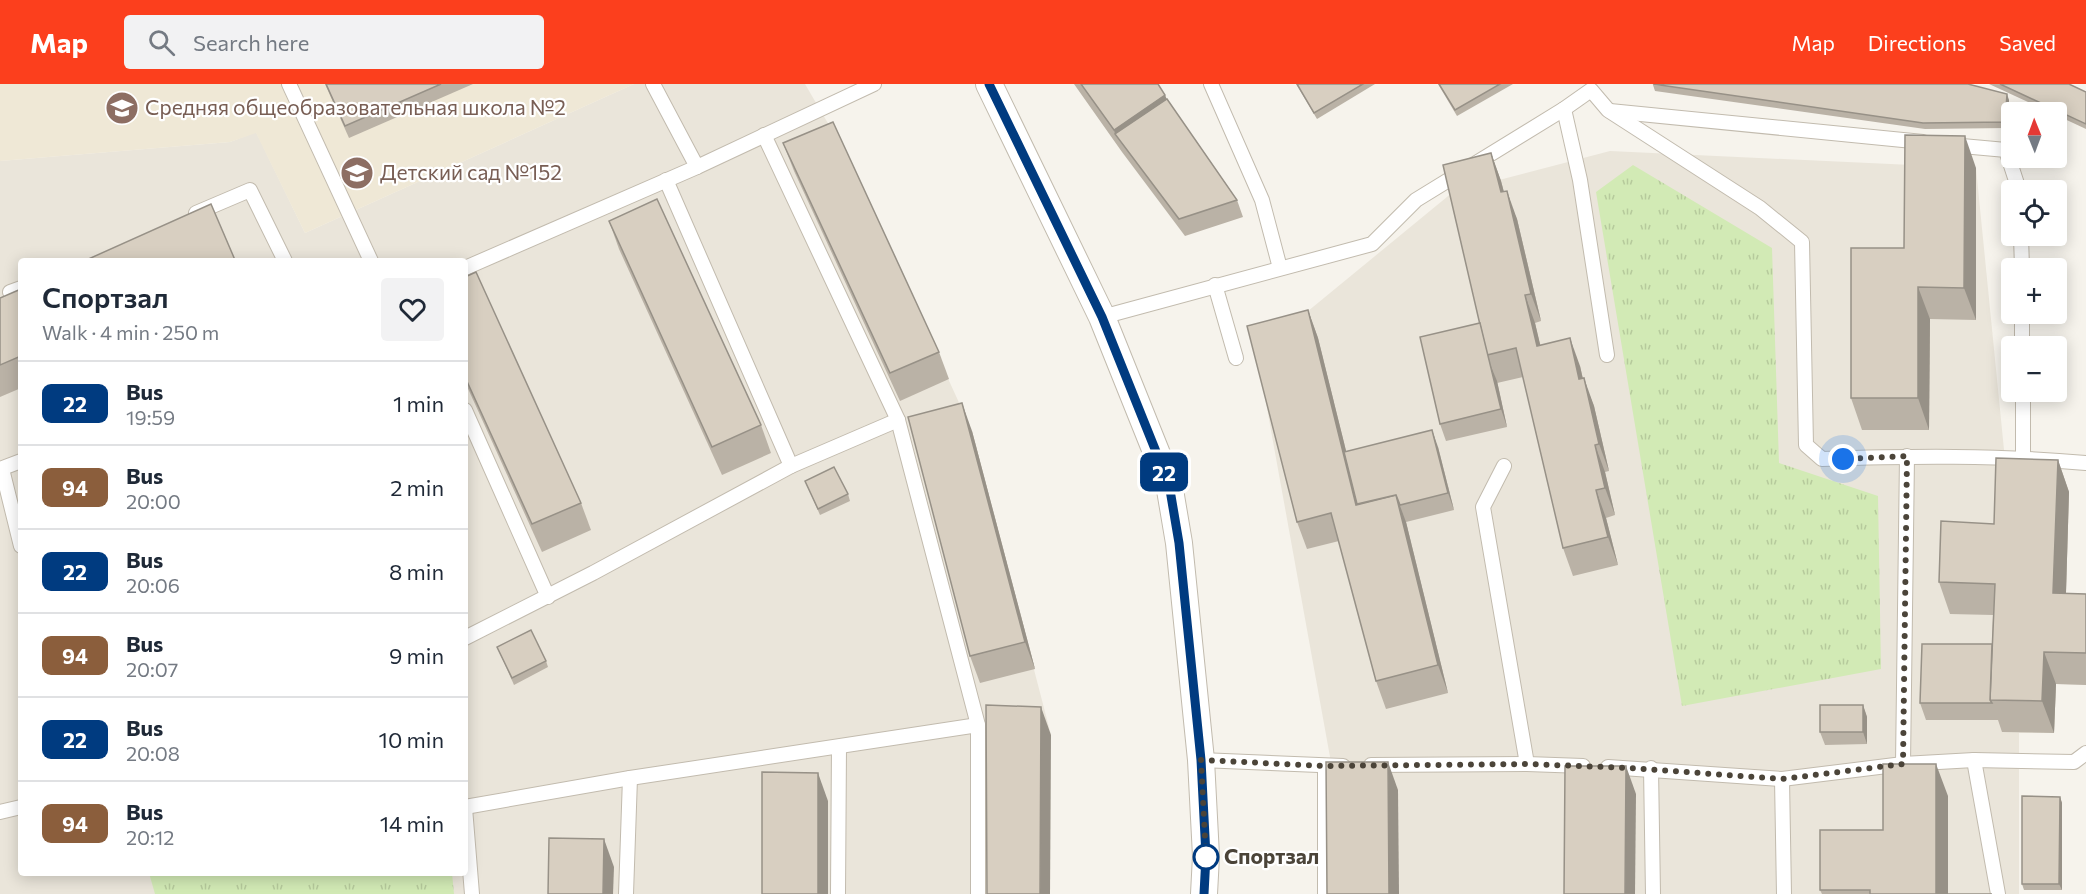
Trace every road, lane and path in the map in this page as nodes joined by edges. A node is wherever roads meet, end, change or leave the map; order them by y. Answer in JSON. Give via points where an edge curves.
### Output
{"nodes":[{"id":1,"x":289,"y":84,"type":"edge"},
{"id":2,"x":653,"y":84,"type":"edge"},
{"id":3,"x":874,"y":84,"type":"edge"},
{"id":4,"x":989,"y":84,"type":"edge"},
{"id":5,"x":1211,"y":84,"type":"edge"},
{"id":6,"x":1594,"y":87,"type":"edge"},
{"id":7,"x":1564,"y":109,"type":"junction"},
{"id":8,"x":1608,"y":110,"type":"junction"},
{"id":9,"x":764,"y":135,"type":"junction"},
{"id":10,"x":697,"y":167,"type":"junction"},
{"id":11,"x":666,"y":180,"type":"junction"},
{"id":12,"x":2016,"y":180,"type":"edge"},
{"id":13,"x":188,"y":217,"type":"edge"},
{"id":14,"x":284,"y":258,"type":"edge"},
{"id":15,"x":370,"y":258,"type":"edge"},
{"id":16,"x":468,"y":267,"type":"edge"},
{"id":17,"x":1280,"y":268,"type":"junction"},
{"id":18,"x":1215,"y":285,"type":"junction"},
{"id":19,"x":1102,"y":317,"type":"junction"},
{"id":20,"x":1607,"y":355,"type":"dead end"},
{"id":21,"x":1236,"y":358,"type":"dead end"},
{"id":22,"x":2023,"y":402,"type":"edge"},
{"id":23,"x":468,"y":417,"type":"edge"},
{"id":24,"x":898,"y":420,"type":"junction"},
{"id":25,"x":1907,"y":456,"type":"junction"},
{"id":26,"x":2024,"y":457,"type":"junction"},
{"id":27,"x":18,"y":462,"type":"edge"},
{"id":28,"x":2086,"y":463,"type":"edge"},
{"id":29,"x":791,"y":466,"type":"junction"},
{"id":30,"x":1504,"y":466,"type":"dead end"},
{"id":31,"x":1,"y":469,"type":"edge"},
{"id":32,"x":18,"y":534,"type":"edge"},
{"id":33,"x":548,"y":597,"type":"junction"},
{"id":34,"x":468,"y":637,"type":"edge"},
{"id":35,"x":978,"y":725,"type":"junction"},
{"id":36,"x":839,"y":747,"type":"junction"},
{"id":37,"x":2086,"y":753,"type":"edge"},
{"id":38,"x":1201,"y":760,"type":"junction"},
{"id":39,"x":1974,"y":760,"type":"junction"},
{"id":40,"x":1527,"y":764,"type":"junction"},
{"id":41,"x":1903,"y":764,"type":"junction"},
{"id":42,"x":1325,"y":766,"type":"junction"},
{"id":43,"x":1651,"y":768,"type":"junction"},
{"id":44,"x":630,"y":778,"type":"junction"},
{"id":45,"x":1782,"y":779,"type":"junction"},
{"id":46,"x":468,"y":806,"type":"edge"},
{"id":47,"x":18,"y":808,"type":"edge"},
{"id":48,"x":0,"y":812,"type":"edge"},
{"id":49,"x":468,"y":844,"type":"edge"},
{"id":50,"x":472,"y":894,"type":"edge"},
{"id":51,"x":626,"y":894,"type":"edge"},
{"id":52,"x":838,"y":894,"type":"edge"},
{"id":53,"x":978,"y":894,"type":"edge"},
{"id":54,"x":1204,"y":894,"type":"edge"},
{"id":55,"x":1325,"y":894,"type":"edge"},
{"id":56,"x":1653,"y":894,"type":"edge"},
{"id":57,"x":1784,"y":894,"type":"edge"},
{"id":58,"x":1998,"y":894,"type":"edge"}],
"edges":[{"from":1,"to":15,"type":"lane"},
{"from":2,"to":10,"type":"lane"},
{"from":3,"to":9,"type":"lane"},
{"from":4,"to":19,"type":"street"},
{"from":5,"to":17,"type":"lane","via":[[1262,200]]},
{"from":6,"to":7,"type":"lane"},
{"from":6,"to":8,"type":"lane"},
{"from":7,"to":17,"type":"lane","via":[[1416,200],[1372,244]]},
{"from":7,"to":20,"type":"lane","via":[[1580,180]]},
{"from":8,"to":12,"type":"lane","via":[[2006,150]]},
{"from":8,"to":25,"type":"lane","via":[[1760,208],[1802,242],[1806,446],[1822,459]]},
{"from":9,"to":10,"type":"lane"},
{"from":9,"to":24,"type":"lane"},
{"from":10,"to":11,"type":"lane"},
{"from":11,"to":16,"type":"lane"},
{"from":11,"to":29,"type":"lane"},
{"from":13,"to":14,"type":"lane","via":[[250,190]]},
{"from":17,"to":18,"type":"lane"},
{"from":18,"to":19,"type":"lane"},
{"from":18,"to":21,"type":"lane"},
{"from":19,"to":38,"type":"street","via":[[1169,484],[1179,543]]},
{"from":22,"to":26,"type":"lane"},
{"from":23,"to":33,"type":"lane"},
{"from":24,"to":29,"type":"lane"},
{"from":24,"to":35,"type":"lane"},
{"from":25,"to":26,"type":"lane"},
{"from":25,"to":41,"type":"lane"},
{"from":26,"to":28,"type":"lane"},
{"from":27,"to":31,"type":"lane"},
{"from":29,"to":33,"type":"lane"},
{"from":30,"to":40,"type":"lane","via":[[1483,507]]},
{"from":31,"to":32,"type":"lane"},
{"from":33,"to":34,"type":"lane"},
{"from":35,"to":36,"type":"lane"},
{"from":35,"to":53,"type":"lane"},
{"from":36,"to":44,"type":"lane"},
{"from":36,"to":52,"type":"lane"},
{"from":37,"to":39,"type":"lane","via":[[2074,762]]},
{"from":38,"to":42,"type":"lane"},
{"from":38,"to":54,"type":"street"},
{"from":39,"to":41,"type":"lane"},
{"from":39,"to":58,"type":"lane"},
{"from":40,"to":42,"type":"lane"},
{"from":40,"to":43,"type":"lane"},
{"from":41,"to":45,"type":"lane"},
{"from":42,"to":55,"type":"lane"},
{"from":43,"to":45,"type":"lane"},
{"from":43,"to":56,"type":"lane"},
{"from":44,"to":46,"type":"lane"},
{"from":44,"to":51,"type":"lane"},
{"from":45,"to":57,"type":"lane"},
{"from":47,"to":48,"type":"lane"},
{"from":49,"to":50,"type":"lane"}]}
